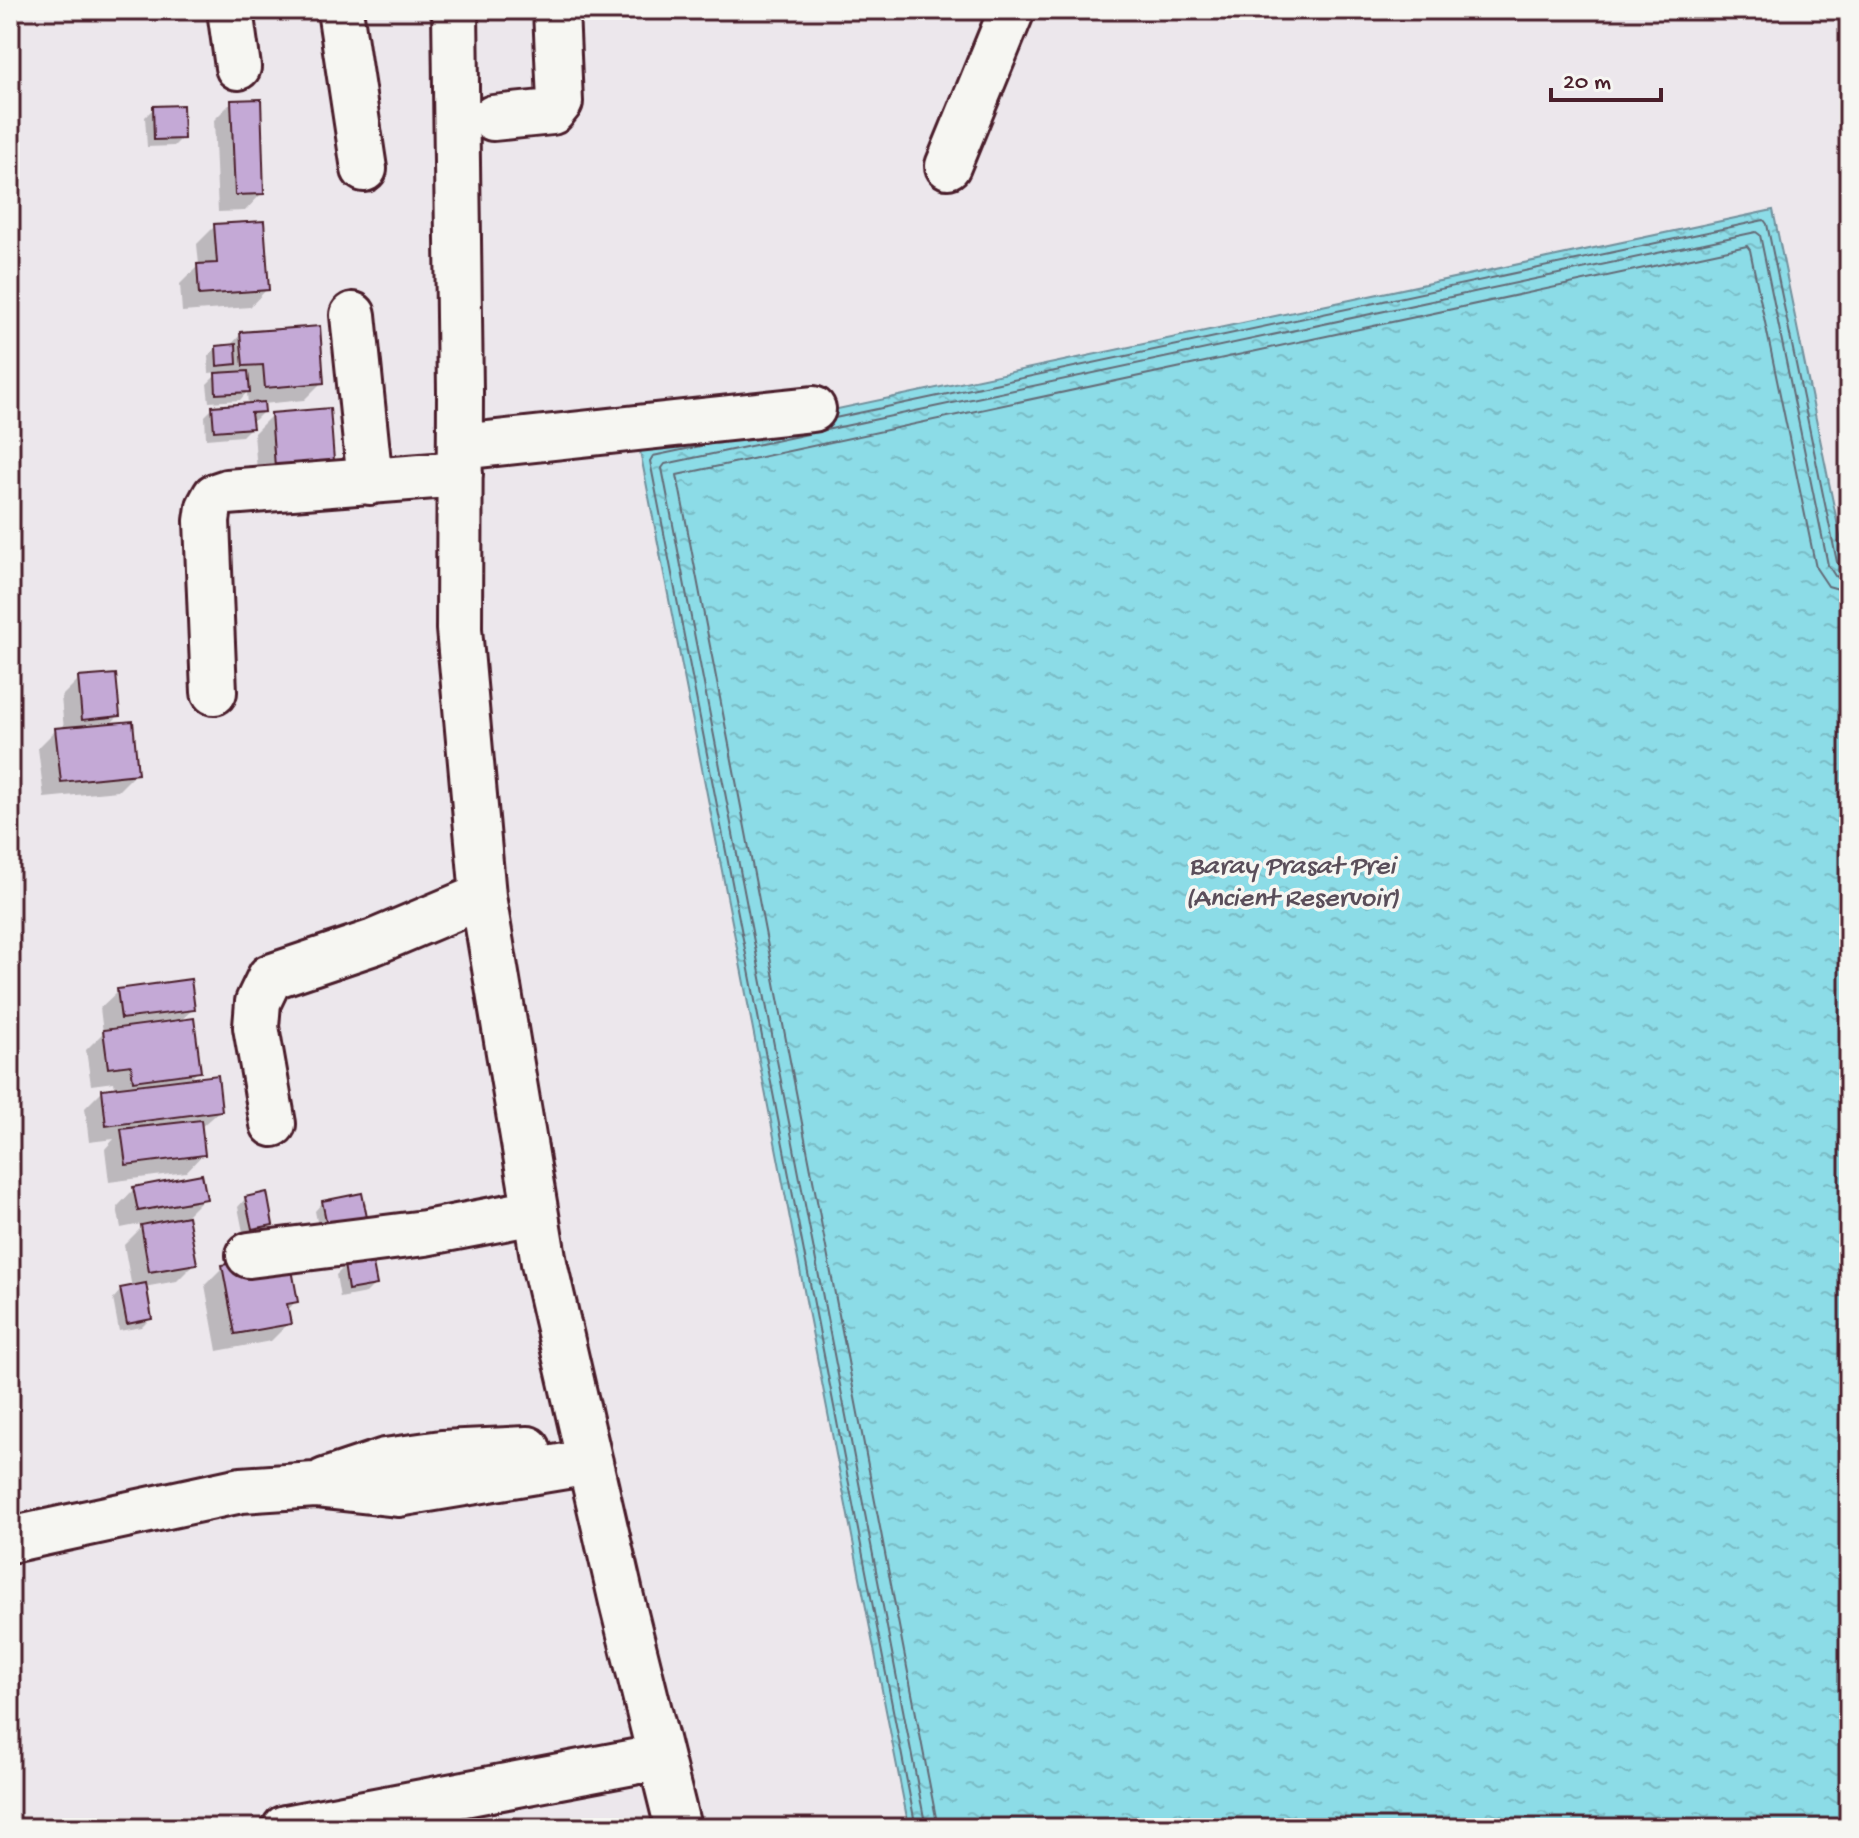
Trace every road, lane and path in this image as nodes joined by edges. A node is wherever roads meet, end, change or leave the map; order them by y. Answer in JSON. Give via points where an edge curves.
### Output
{"nodes":[{"id":1,"x":230,"y":10,"type":"edge"},
{"id":2,"x":340,"y":10,"type":"edge"},
{"id":3,"x":455,"y":10,"type":"edge"},
{"id":4,"x":556,"y":10,"type":"edge"},
{"id":5,"x":1012,"y":10,"type":"edge"},
{"id":6,"x":238,"y":67,"type":"dead end"},
{"id":7,"x":493,"y":118,"type":"dead end"},
{"id":8,"x":948,"y":166,"type":"dead end"},
{"id":9,"x":364,"y":169,"type":"dead end"},
{"id":10,"x":353,"y":315,"type":"dead end"},
{"id":11,"x":813,"y":409,"type":"dead end"},
{"id":12,"x":460,"y":461,"type":"junction"},
{"id":13,"x":370,"y":482,"type":"junction"},
{"id":14,"x":214,"y":692,"type":"dead end"},
{"id":15,"x":483,"y":896,"type":"junction"},
{"id":16,"x":273,"y":1124,"type":"dead end"},
{"id":17,"x":535,"y":1212,"type":"junction"},
{"id":18,"x":249,"y":1255,"type":"dead end"},
{"id":19,"x":588,"y":1453,"type":"junction"},
{"id":20,"x":10,"y":1540,"type":"edge"},
{"id":21,"x":660,"y":1757,"type":"junction"},
{"id":22,"x":285,"y":1828,"type":"edge"},
{"id":23,"x":678,"y":1828,"type":"edge"}],
"edges":[{"from":1,"to":6,"type":"street"},
{"from":2,"to":9,"type":"street"},
{"from":3,"to":12,"type":"street"},
{"from":4,"to":7,"type":"street","via":[[560,102],[552,112]]},
{"from":5,"to":8,"type":"street"},
{"from":10,"to":13,"type":"street"},
{"from":11,"to":12,"type":"street"},
{"from":12,"to":13,"type":"street"},
{"from":12,"to":15,"type":"street","via":[[459,629]]},
{"from":13,"to":14,"type":"street","via":[[215,496],[207,521]]},
{"from":15,"to":16,"type":"street","via":[[374,942],[270,977],[258,1002],[256,1027]]},
{"from":15,"to":17,"type":"street"},
{"from":17,"to":18,"type":"street","via":[[425,1233]]},
{"from":17,"to":19,"type":"street"},
{"from":19,"to":20,"type":"street","via":[[398,1494],[290,1484],[241,1490]]},
{"from":19,"to":21,"type":"street"},
{"from":21,"to":22,"type":"street"},
{"from":21,"to":23,"type":"street"}]}
